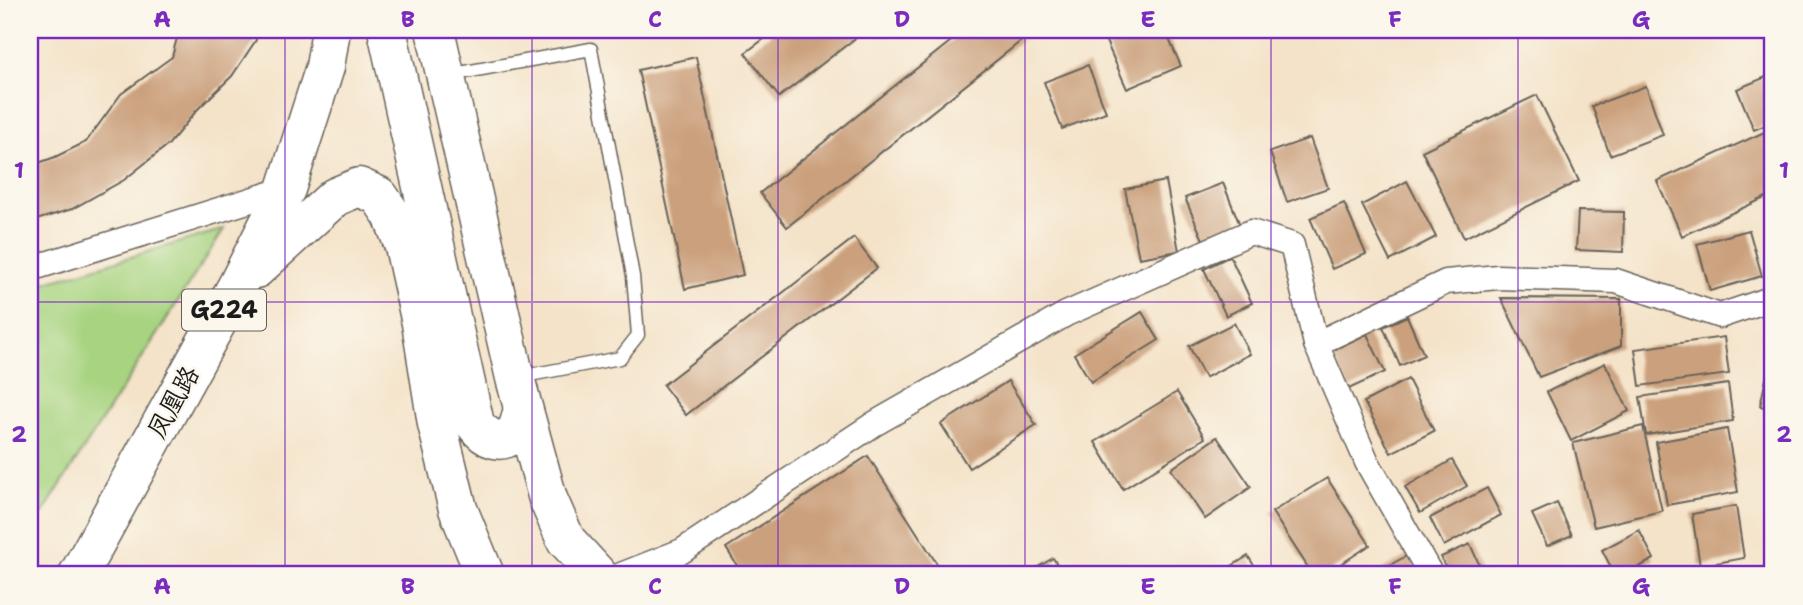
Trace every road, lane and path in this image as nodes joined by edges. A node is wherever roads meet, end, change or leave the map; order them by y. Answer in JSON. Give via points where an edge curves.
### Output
{"nodes":[{"id":1,"x":331,"y":30,"type":"edge"},
{"id":2,"x":387,"y":30,"type":"edge"},
{"id":3,"x":435,"y":30,"type":"edge"},
{"id":4,"x":445,"y":76,"type":"junction"},
{"id":5,"x":286,"y":189,"type":"junction"},
{"id":6,"x":30,"y":269,"type":"edge"},
{"id":7,"x":237,"y":286,"type":"junction"},
{"id":8,"x":1773,"y":298,"type":"edge"},
{"id":9,"x":1316,"y":344,"type":"junction"},
{"id":10,"x":519,"y":393,"type":"junction"},
{"id":11,"x":79,"y":575,"type":"edge"},
{"id":12,"x":485,"y":575,"type":"edge"},
{"id":13,"x":597,"y":575,"type":"edge"},
{"id":14,"x":621,"y":575,"type":"edge"},
{"id":15,"x":1431,"y":575,"type":"edge"}],
"edges":[{"from":1,"to":5,"type":"highway","name":"凤凰路","number":"G224","via":[[325,67]]},
{"from":2,"to":10,"type":"highway","via":[[475,424],[483,435],[506,439],[516,429]]},
{"from":3,"to":4,"type":"highway"},
{"from":4,"to":10,"type":"highway"},
{"from":4,"to":10,"type":"lane","via":[[591,49],[633,276],[638,335],[620,358]]},
{"from":5,"to":6,"type":"street"},
{"from":5,"to":7,"type":"highway","name":"凤凰路","number":"G224"},
{"from":7,"to":11,"type":"highway","name":"凤凰路","number":"G224"},
{"from":7,"to":12,"type":"highway","via":[[335,197],[359,187],[379,196],[404,246],[437,424],[458,509]]},
{"from":8,"to":9,"type":"street","via":[[1720,316],[1616,281],[1485,278],[1446,282]]},
{"from":9,"to":14,"type":"street","via":[[1292,245],[1251,232],[1066,314],[874,424],[682,551]]},
{"from":9,"to":15,"type":"street","via":[[1367,462]]},
{"from":10,"to":13,"type":"highway","via":[[548,499],[566,540]]}]}
